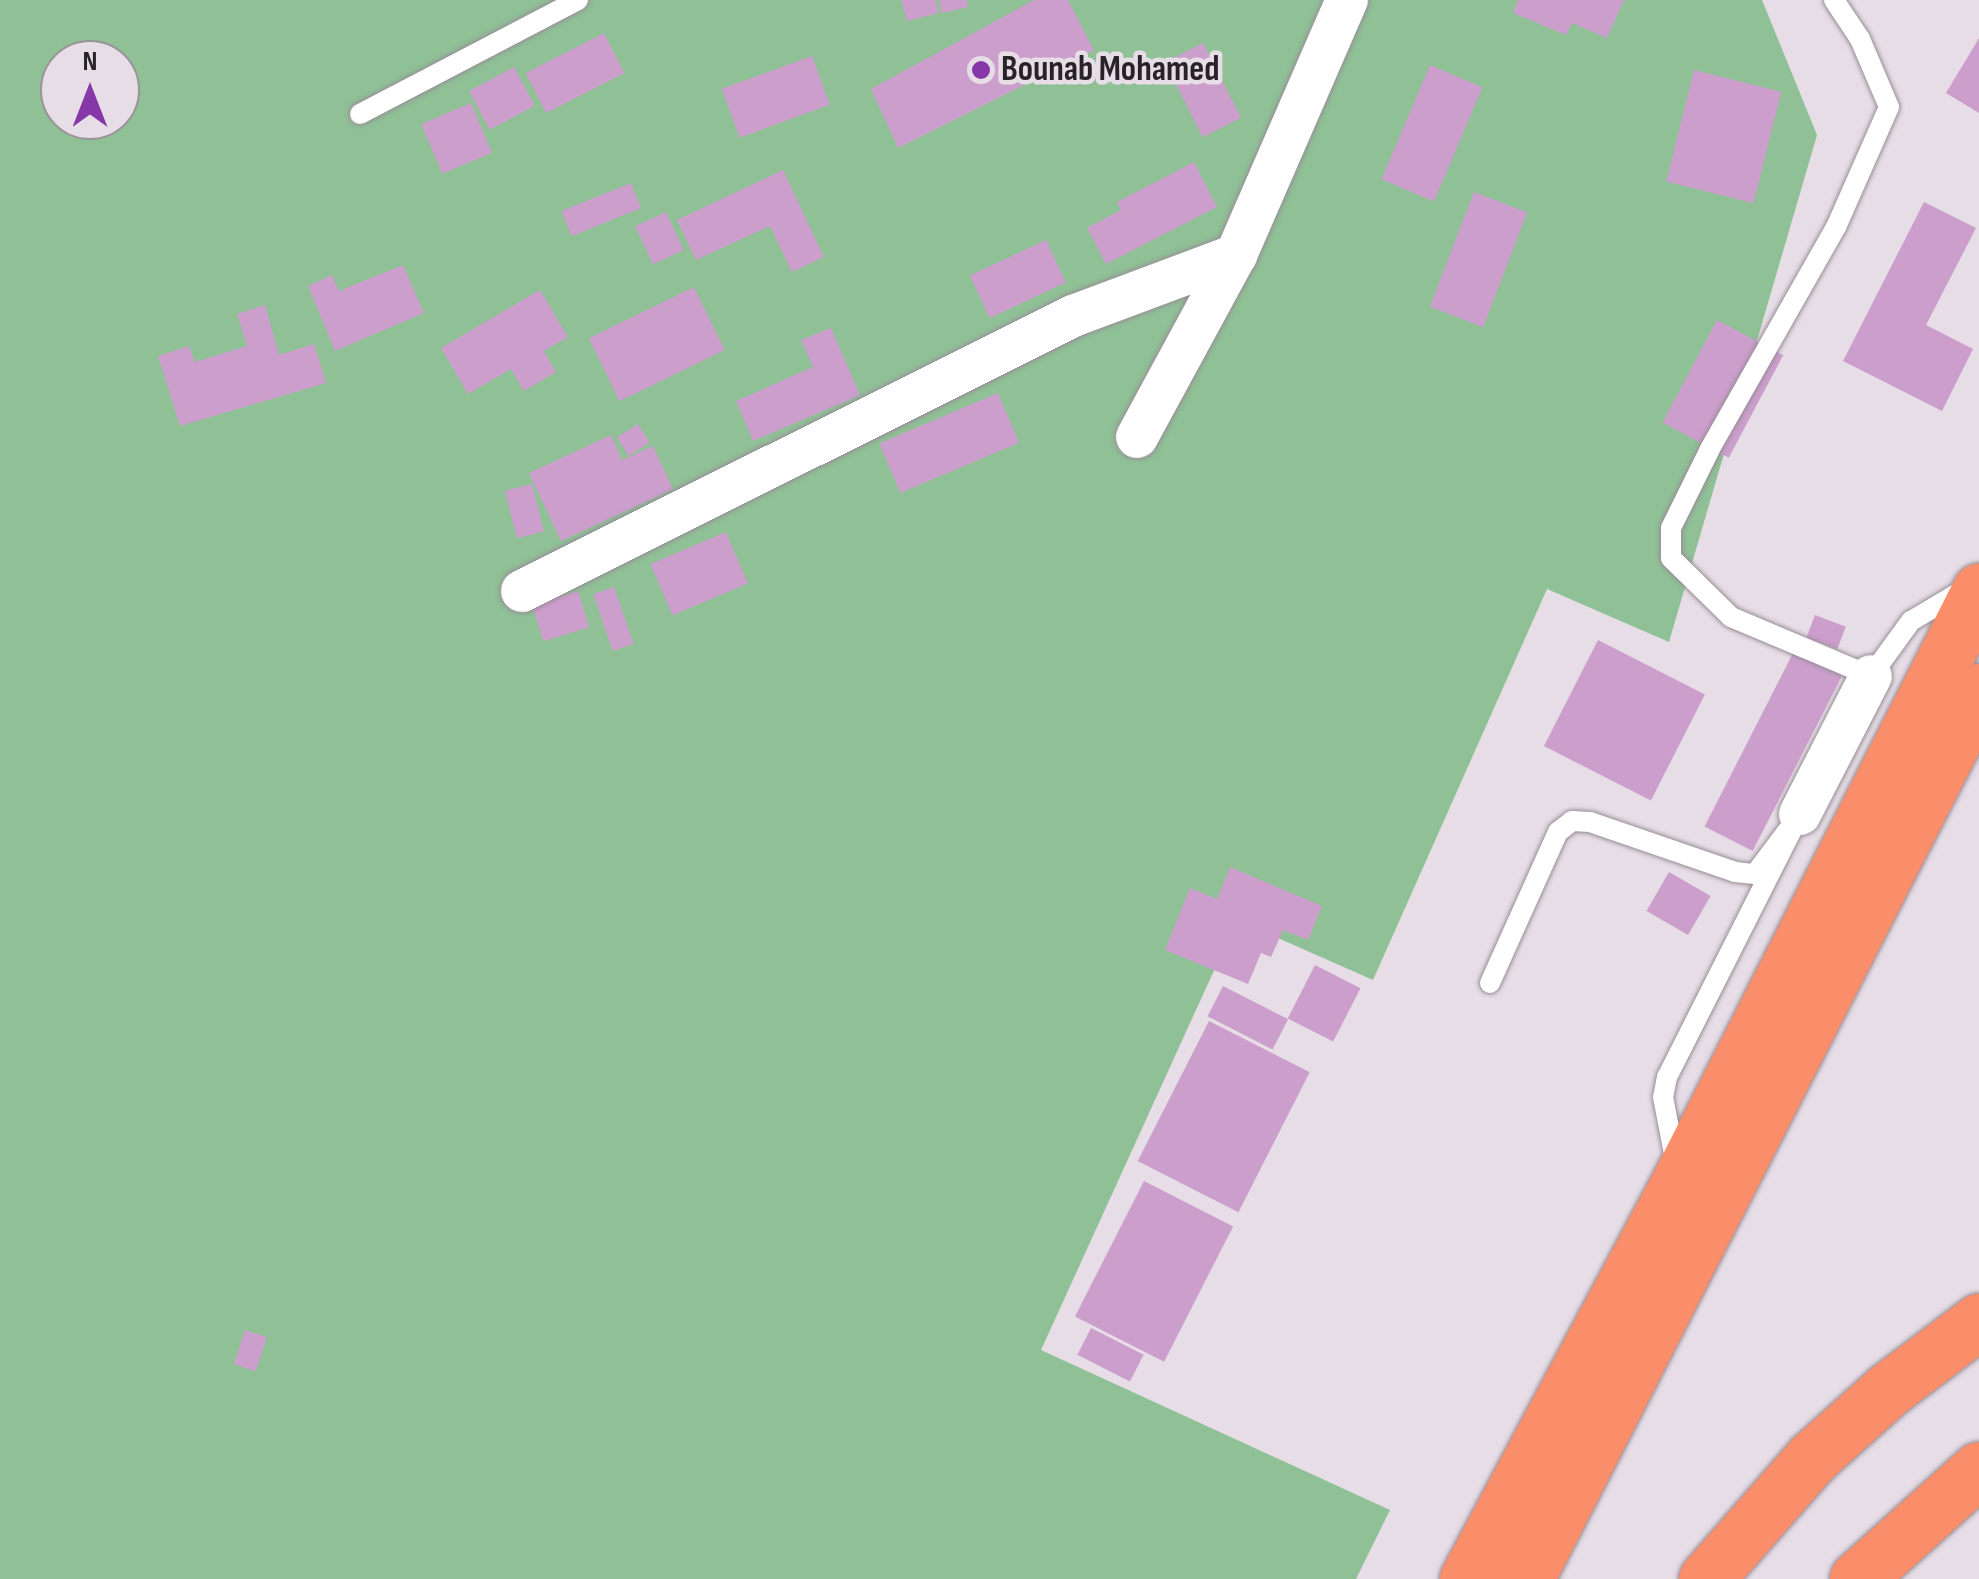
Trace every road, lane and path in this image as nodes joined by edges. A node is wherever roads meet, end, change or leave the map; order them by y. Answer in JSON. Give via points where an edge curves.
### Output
{"nodes":[{"id":1,"x":578,"y":0,"type":"edge"},
{"id":2,"x":1347,"y":0,"type":"edge"},
{"id":3,"x":1834,"y":0,"type":"edge"},
{"id":4,"x":360,"y":114,"type":"dead end"},
{"id":5,"x":1236,"y":255,"type":"junction"},
{"id":6,"x":1137,"y":437,"type":"dead end"},
{"id":7,"x":1979,"y":581,"type":"edge"},
{"id":8,"x":522,"y":591,"type":"dead end"},
{"id":9,"x":1979,"y":591,"type":"edge"},
{"id":10,"x":1871,"y":676,"type":"junction"},
{"id":11,"x":1979,"y":691,"type":"edge"},
{"id":12,"x":1800,"y":814,"type":"junction"},
{"id":13,"x":1490,"y":984,"type":"dead end"},
{"id":14,"x":1668,"y":1202,"type":"junction"},
{"id":15,"x":1979,"y":1321,"type":"edge"},
{"id":16,"x":1979,"y":1469,"type":"edge"},
{"id":17,"x":1466,"y":1579,"type":"edge"},
{"id":18,"x":1526,"y":1579,"type":"edge"},
{"id":19,"x":1706,"y":1579,"type":"edge"},
{"id":20,"x":1857,"y":1579,"type":"edge"}],
"edges":[{"from":1,"to":4,"type":"lane"},
{"from":2,"to":5,"type":"street"},
{"from":3,"to":10,"type":"lane","via":[[1860,39],[1889,107],[1836,227],[1671,528],[1671,558],[1731,617]]},
{"from":5,"to":6,"type":"street"},
{"from":5,"to":8,"type":"street","via":[[1073,316]]},
{"from":7,"to":10,"type":"lane","via":[[1911,621]]},
{"from":9,"to":14,"type":"highway"},
{"from":10,"to":12,"type":"street"},
{"from":11,"to":18,"type":"highway"},
{"from":12,"to":13,"type":"lane","via":[[1756,874],[1572,821],[1558,832]]},
{"from":12,"to":14,"type":"lane","via":[[1667,1076],[1663,1096],[1675,1161]]},
{"from":14,"to":17,"type":"highway"},
{"from":15,"to":19,"type":"highway","via":[[1812,1458]]},
{"from":16,"to":20,"type":"highway"}]}
